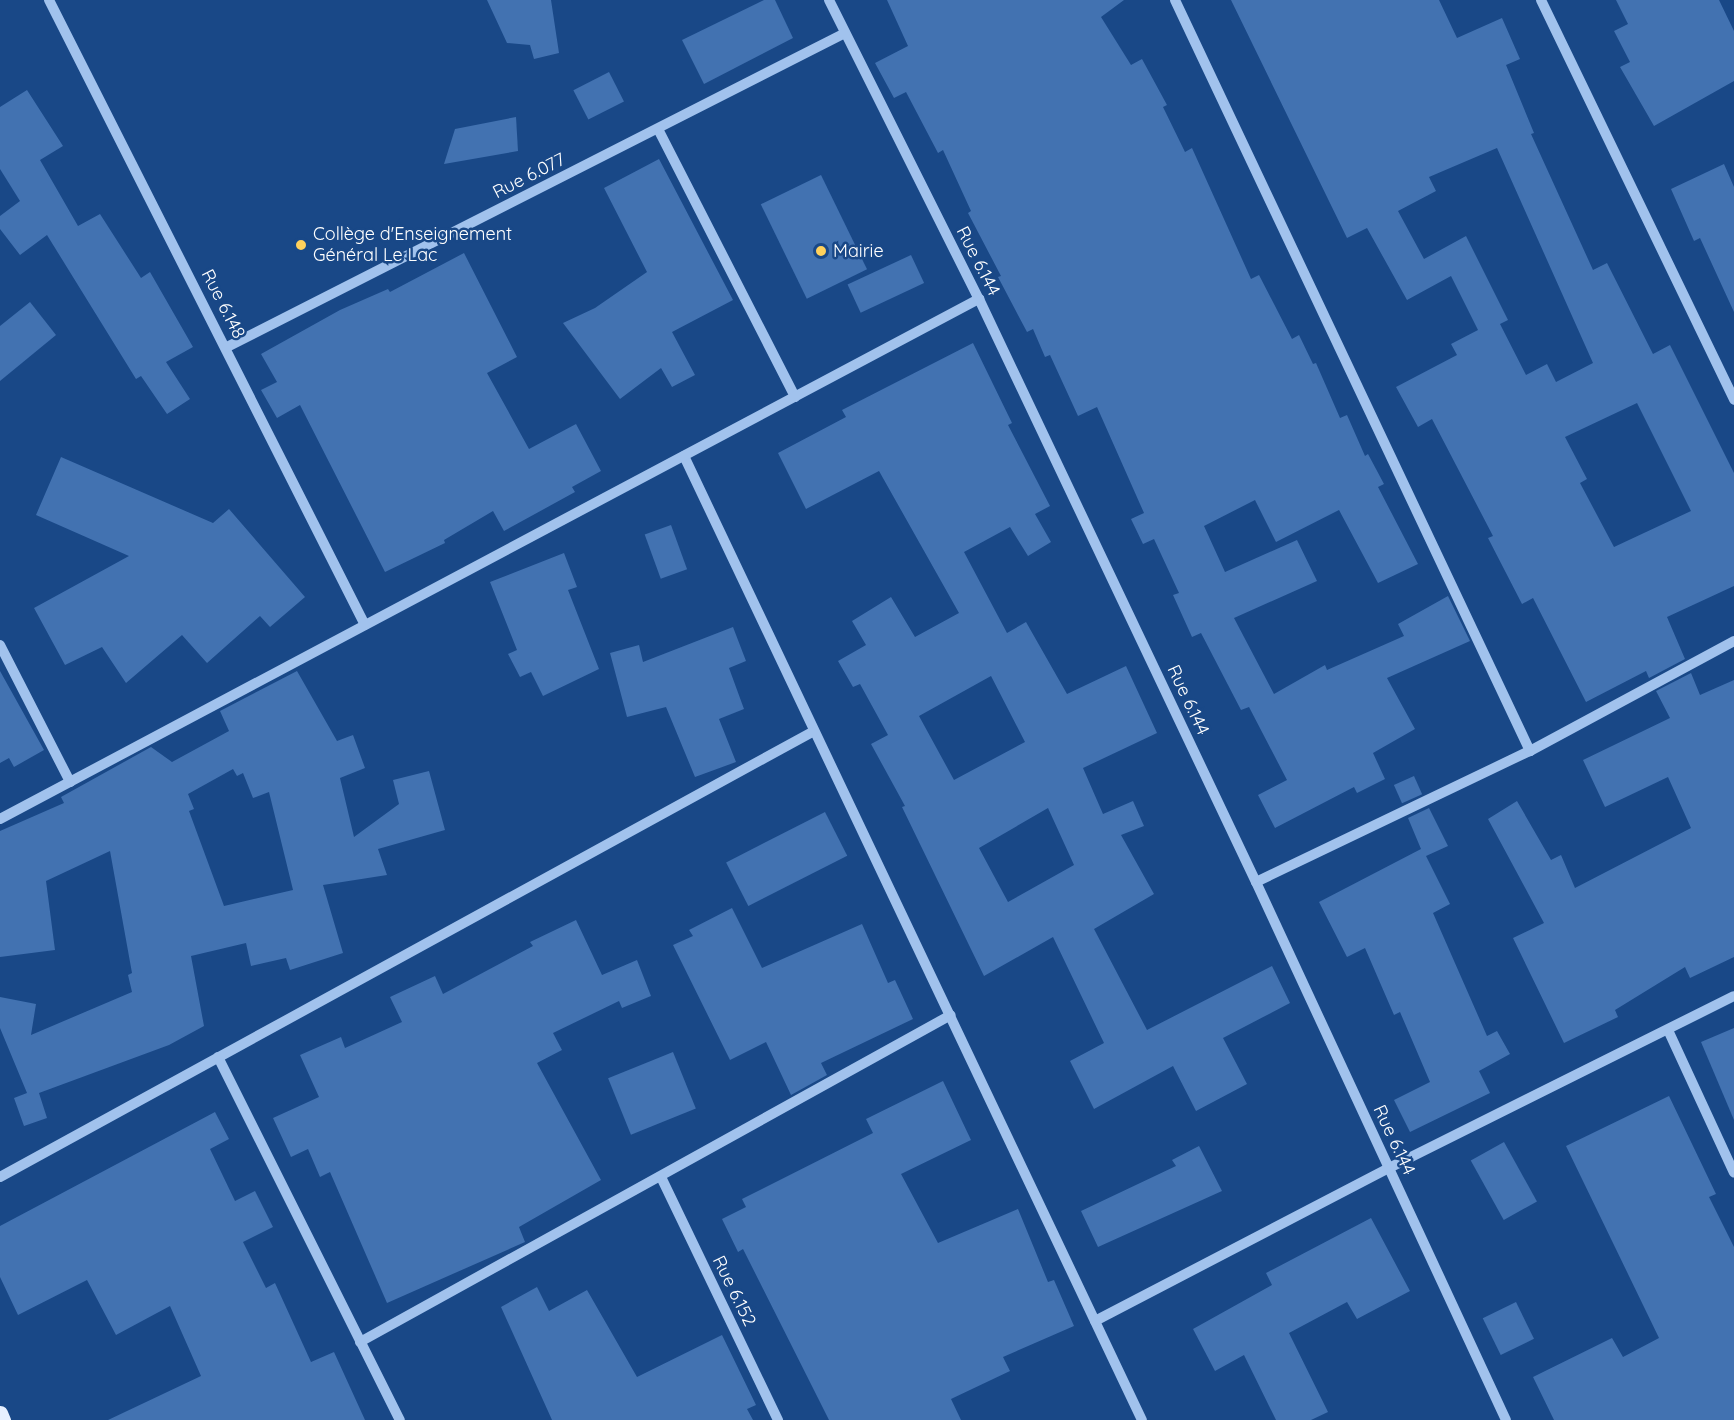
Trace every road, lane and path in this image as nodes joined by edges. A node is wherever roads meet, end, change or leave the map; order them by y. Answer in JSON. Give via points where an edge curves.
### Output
{"nodes":[{"id":1,"x":49,"y":0,"type":"edge"},
{"id":2,"x":829,"y":0,"type":"edge"},
{"id":3,"x":1175,"y":0,"type":"edge"},
{"id":4,"x":1541,"y":0,"type":"edge"},
{"id":5,"x":845,"y":33,"type":"junction"},
{"id":6,"x":658,"y":129,"type":"junction"},
{"id":7,"x":979,"y":299,"type":"junction"},
{"id":8,"x":227,"y":347,"type":"junction"},
{"id":9,"x":795,"y":397,"type":"junction"},
{"id":10,"x":1734,"y":400,"type":"edge"},
{"id":11,"x":684,"y":456,"type":"junction"},
{"id":12,"x":365,"y":625,"type":"junction"},
{"id":13,"x":1734,"y":641,"type":"edge"},
{"id":14,"x":0,"y":645,"type":"edge"},
{"id":15,"x":812,"y":732,"type":"junction"},
{"id":16,"x":1530,"y":751,"type":"junction"},
{"id":17,"x":70,"y":782,"type":"junction"},
{"id":18,"x":0,"y":819,"type":"edge"},
{"id":19,"x":1256,"y":882,"type":"junction"},
{"id":20,"x":1734,"y":996,"type":"edge"},
{"id":21,"x":951,"y":1015,"type":"junction"},
{"id":22,"x":1668,"y":1030,"type":"junction"},
{"id":23,"x":218,"y":1058,"type":"junction"},
{"id":24,"x":1389,"y":1167,"type":"junction"},
{"id":25,"x":1734,"y":1173,"type":"edge"},
{"id":26,"x":0,"y":1177,"type":"edge"},
{"id":27,"x":661,"y":1177,"type":"junction"},
{"id":28,"x":1095,"y":1321,"type":"junction"},
{"id":29,"x":360,"y":1342,"type":"junction"},
{"id":30,"x":0,"y":1413,"type":"edge"},
{"id":31,"x":3,"y":1420,"type":"edge"},
{"id":32,"x":400,"y":1420,"type":"edge"},
{"id":33,"x":778,"y":1420,"type":"edge"},
{"id":34,"x":1142,"y":1420,"type":"edge"},
{"id":35,"x":1506,"y":1420,"type":"edge"}],
"edges":[{"from":1,"to":8,"type":"street","name":"Rue 6.148"},
{"from":2,"to":5,"type":"street","name":"Rue 6.144"},
{"from":3,"to":16,"type":"street"},
{"from":4,"to":10,"type":"street"},
{"from":5,"to":6,"type":"street","name":"Rue 6.077"},
{"from":5,"to":7,"type":"street","name":"Rue 6.144"},
{"from":6,"to":8,"type":"street","name":"Rue 6.077"},
{"from":6,"to":9,"type":"street"},
{"from":7,"to":9,"type":"street"},
{"from":7,"to":19,"type":"street","name":"Rue 6.144"},
{"from":8,"to":12,"type":"street","name":"Rue 6.148"},
{"from":9,"to":11,"type":"street"},
{"from":11,"to":12,"type":"street"},
{"from":11,"to":15,"type":"street"},
{"from":12,"to":17,"type":"street"},
{"from":13,"to":16,"type":"street"},
{"from":14,"to":17,"type":"street"},
{"from":15,"to":21,"type":"street"},
{"from":15,"to":23,"type":"street"},
{"from":16,"to":19,"type":"street"},
{"from":17,"to":18,"type":"street"},
{"from":19,"to":24,"type":"street","name":"Rue 6.144"},
{"from":20,"to":22,"type":"street"},
{"from":21,"to":27,"type":"street"},
{"from":21,"to":28,"type":"street"},
{"from":22,"to":24,"type":"street"},
{"from":22,"to":25,"type":"street"},
{"from":23,"to":26,"type":"street"},
{"from":23,"to":29,"type":"street"},
{"from":24,"to":28,"type":"street"},
{"from":24,"to":35,"type":"street","name":"Rue 6.144"},
{"from":27,"to":29,"type":"street"},
{"from":27,"to":33,"type":"street","name":"Rue 6.152"},
{"from":28,"to":34,"type":"street"},
{"from":29,"to":32,"type":"street"},
{"from":30,"to":31,"type":"main road"}]}
